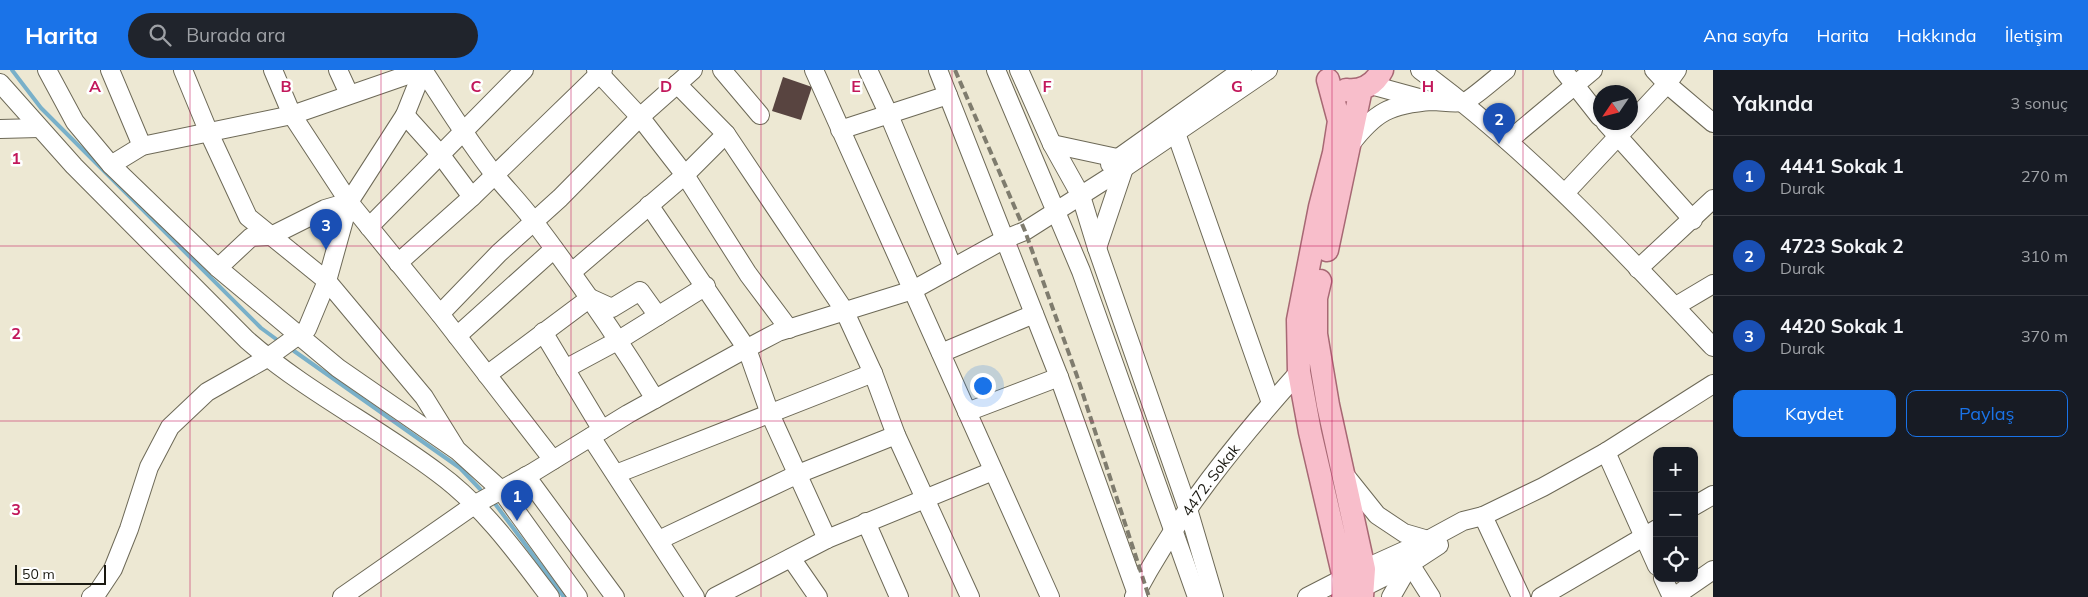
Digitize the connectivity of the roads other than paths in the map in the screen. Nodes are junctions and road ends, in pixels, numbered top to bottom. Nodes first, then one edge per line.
1 (47, 70) edge
2 (110, 70) edge
3 (183, 70) edge
4 (273, 70) edge
5 (338, 70) edge
6 (423, 70) edge
7 (524, 70) edge
8 (693, 70) edge
9 (722, 70) edge
10 (814, 70) edge
11 (868, 70) edge
12 (938, 70) edge
13 (996, 70) edge
14 (1020, 70) edge
15 (1242, 70) edge
16 (1268, 70) edge
17 (1420, 70) edge
18 (1506, 70) edge
19 (1563, 70) edge
20 (1593, 70) edge
21 (1654, 70) edge
22 (600, 71) edge
23 (1325, 75) edge
24 (1672, 77) edge
25 (1371, 81) edge
26 (0, 83) edge
27 (677, 84) junction
28 (1574, 84) junction
29 (349, 94) junction
30 (948, 95) junction
31 (1432, 101) junction
32 (1464, 102) junction
33 (1593, 109) edge
34 (889, 114) junction
35 (292, 115) junction
36 (405, 115) junction
37 (760, 115) dead end
38 (640, 117) junction
39 (1713, 123) edge
40 (39, 128) junction
41 (0, 129) edge
42 (840, 130) junction
43 (1610, 130) edge
44 (463, 132) junction
45 (209, 133) junction
46 (1176, 133) junction
47 (726, 134) junction
48 (1617, 138) junction
49 (1508, 140) junction
50 (1052, 144) junction
51 (142, 146) junction
52 (1350, 146) junction
53 (440, 154) junction
54 (1120, 163) junction
55 (111, 165) junction
56 (494, 174) junction
57 (685, 175) junction
58 (1079, 192) junction
59 (1565, 193) junction
60 (472, 197) junction
61 (1713, 200) edge
62 (348, 202) junction
63 (649, 205) junction
64 (1055, 207) junction
65 (1692, 220) junction
66 (534, 221) junction
67 (369, 227) junction
68 (271, 236) junction
69 (1005, 239) junction
70 (1096, 248) junction
71 (554, 249) junction
72 (398, 263) junction
73 (218, 268) junction
74 (953, 268) junction
75 (1638, 270) junction
76 (572, 272) junction
77 (327, 281) junction
78 (1713, 284) edge
79 (706, 286) junction
80 (913, 290) junction
81 (590, 298) junction
82 (1676, 306) junction
83 (844, 310) junction
84 (440, 314) junction
85 (1034, 314) junction
86 (658, 316) junction
87 (789, 329) junction
88 (543, 332) junction
89 (299, 335) junction
90 (458, 336) junction
91 (619, 340) junction
92 (1713, 347) edge
93 (747, 348) junction
94 (940, 353) junction
95 (266, 358) junction
96 (565, 369) junction
97 (1299, 372) junction
98 (873, 373) junction
99 (487, 375) junction
100 (1059, 377) junction
101 (1711, 390) edge
102 (655, 400) junction
103 (1271, 403) junction
104 (967, 412) junction
105 (770, 414) junction
106 (597, 434) junction
107 (896, 435) junction
108 (458, 452) junction
109 (1606, 452) junction
110 (553, 460) junction
111 (1341, 470) junction
112 (993, 471) junction
113 (616, 474) junction
114 (798, 474) junction
115 (526, 476) junction
116 (501, 490) junction
117 (1713, 495) edge
118 (925, 497) junction
119 (1698, 504) edge
120 (474, 505) junction
121 (1188, 509) junction
122 (1483, 516) junction
123 (866, 522) junction
124 (1174, 528) junction
125 (1650, 533) edge
126 (828, 539) junction
127 (659, 540) junction
128 (1428, 540) junction
129 (1653, 547) edge
130 (791, 558) junction
131 (1410, 564) junction
132 (1713, 570) edge
133 (1665, 582) edge
134 (1353, 588) edge
135 (1136, 596) edge
136 (90, 597) edge
137 (342, 597) edge
138 (550, 597) edge
139 (578, 597) edge
140 (615, 597) edge
141 (695, 597) edge
142 (715, 597) edge
143 (818, 597) edge
144 (899, 597) edge
145 (970, 597) edge
146 (1050, 597) edge
147 (1209, 597) edge
148 (1307, 597) edge
149 (1392, 597) edge
150 (1431, 597) edge
151 (1521, 597) edge
152 (1541, 597) edge
153 (1673, 597) edge

1 - 55 street
2 - 51 street
3 - 45 street
4 - 35 street
5 - 29 street
6 - 29 street
6 - 36 street
6 - 44 street
7 - 44 street
8 - 27 street
9 - 37 street
10 - 42 street
11 - 34 street
12 - 30 street
13 - 64 street
14 - 50 street
15 - 54 street
16 - 46 street
17 - 32 street
18 - 32 street
19 - 28 street
20 - 28 street
21 - 24 street
22 - 38 street
22 - 56 street
23 - 25 main road
23 - 97 main road
24 - 39 street
24 - 48 street
25 - 31 street
25 - 52 main road
26 - 40 street
27 - 38 street
27 - 47 street
28 - 33 street
28 - 49 street
29 - 35 street
30 - 34 street
30 - 69 street
31 - 32 street
31 - 52 street
32 - 49 street
34 - 42 street
34 - 74 street
35 - 45 street
35 - 62 street
36 - 53 street
36 - 62 street
38 - 57 street
38 - 66 street
40 - 41 street
40 - 95 street
42 - 80 street
43 - 48 street
44 - 53 street
44 - 56 street
45 - 51 street
45 - 68 street
46 - 54 street
46 - 103 street
47 - 57 street
47 - 83 street
48 - 59 street
48 - 65 street
49 - 59 street
50 - 54 street
50 - 58 street
51 - 55 street
52 - 111 main road
53 - 60 street
53 - 67 street
54 - 58 street
54 - 70 street
55 - 73 street
56 - 60 street
56 - 66 street
57 - 63 street
57 - 87 street
58 - 64 street
58 - 70 street
59 - 75 street
60 - 72 street
61 - 65 street
62 - 67 street
62 - 68 street
62 - 77 street
63 - 76 street
63 - 79 street
64 - 69 street
64 - 124 street
65 - 75 street
66 - 71 street
66 - 84 street
67 - 72 street
68 - 73 street
68 - 77 street
69 - 74 street
69 - 85 street
70 - 121 street
71 - 76 street
71 - 90 street
72 - 84 street
73 - 89 street
74 - 80 street
75 - 82 street
76 - 81 street
77 - 89 street
77 - 108 street
78 - 82 street
79 - 86 street
79 - 93 street
80 - 83 street
80 - 94 street
81 - 86 street
81 - 88 street
81 - 91 street
82 - 92 street
83 - 87 street
83 - 98 street
84 - 90 street
85 - 94 street
85 - 100 street
86 - 91 street
87 - 93 street
88 - 96 street
88 - 99 street
89 - 95 street
89 - 108 street
90 - 99 street
91 - 96 street
91 - 102 street
93 - 102 street
93 - 105 street
94 - 104 street
95 - 120 street
95 - 136 street
96 - 106 street
97 - 103 street, 4472. Sokak
97 - 134 main road
98 - 105 street
98 - 107 street
99 - 110 street
100 - 104 street
100 - 135 street
101 - 109 street
102 - 106 street
103 - 121 street, 4472. Sokak
104 - 112 street
105 - 113 street
105 - 114 street
106 - 110 street
106 - 113 street
107 - 114 street
107 - 118 street
108 - 116 street
109 - 122 street
109 - 125 street
110 - 115 street
111 - 128 street
111 - 134 main road
112 - 118 street
112 - 146 street
113 - 127 street
114 - 126 street
114 - 127 street
115 - 116 street
115 - 140 street
116 - 120 street
116 - 139 street
117 - 119 street
118 - 123 street
118 - 145 street
120 - 137 street
120 - 138 street
121 - 124 street, 4472. Sokak
121 - 147 street
122 - 128 street
122 - 131 street
122 - 151 street
123 - 126 street
123 - 144 street
124 - 135 street, 4472. Sokak
124 - 147 street
125 - 129 street
125 - 152 street
126 - 130 street
127 - 141 street
128 - 134 street
130 - 142 street
130 - 143 street
131 - 134 street
131 - 149 street
131 - 150 street
132 - 153 street
133 - 153 street
134 - 148 street

